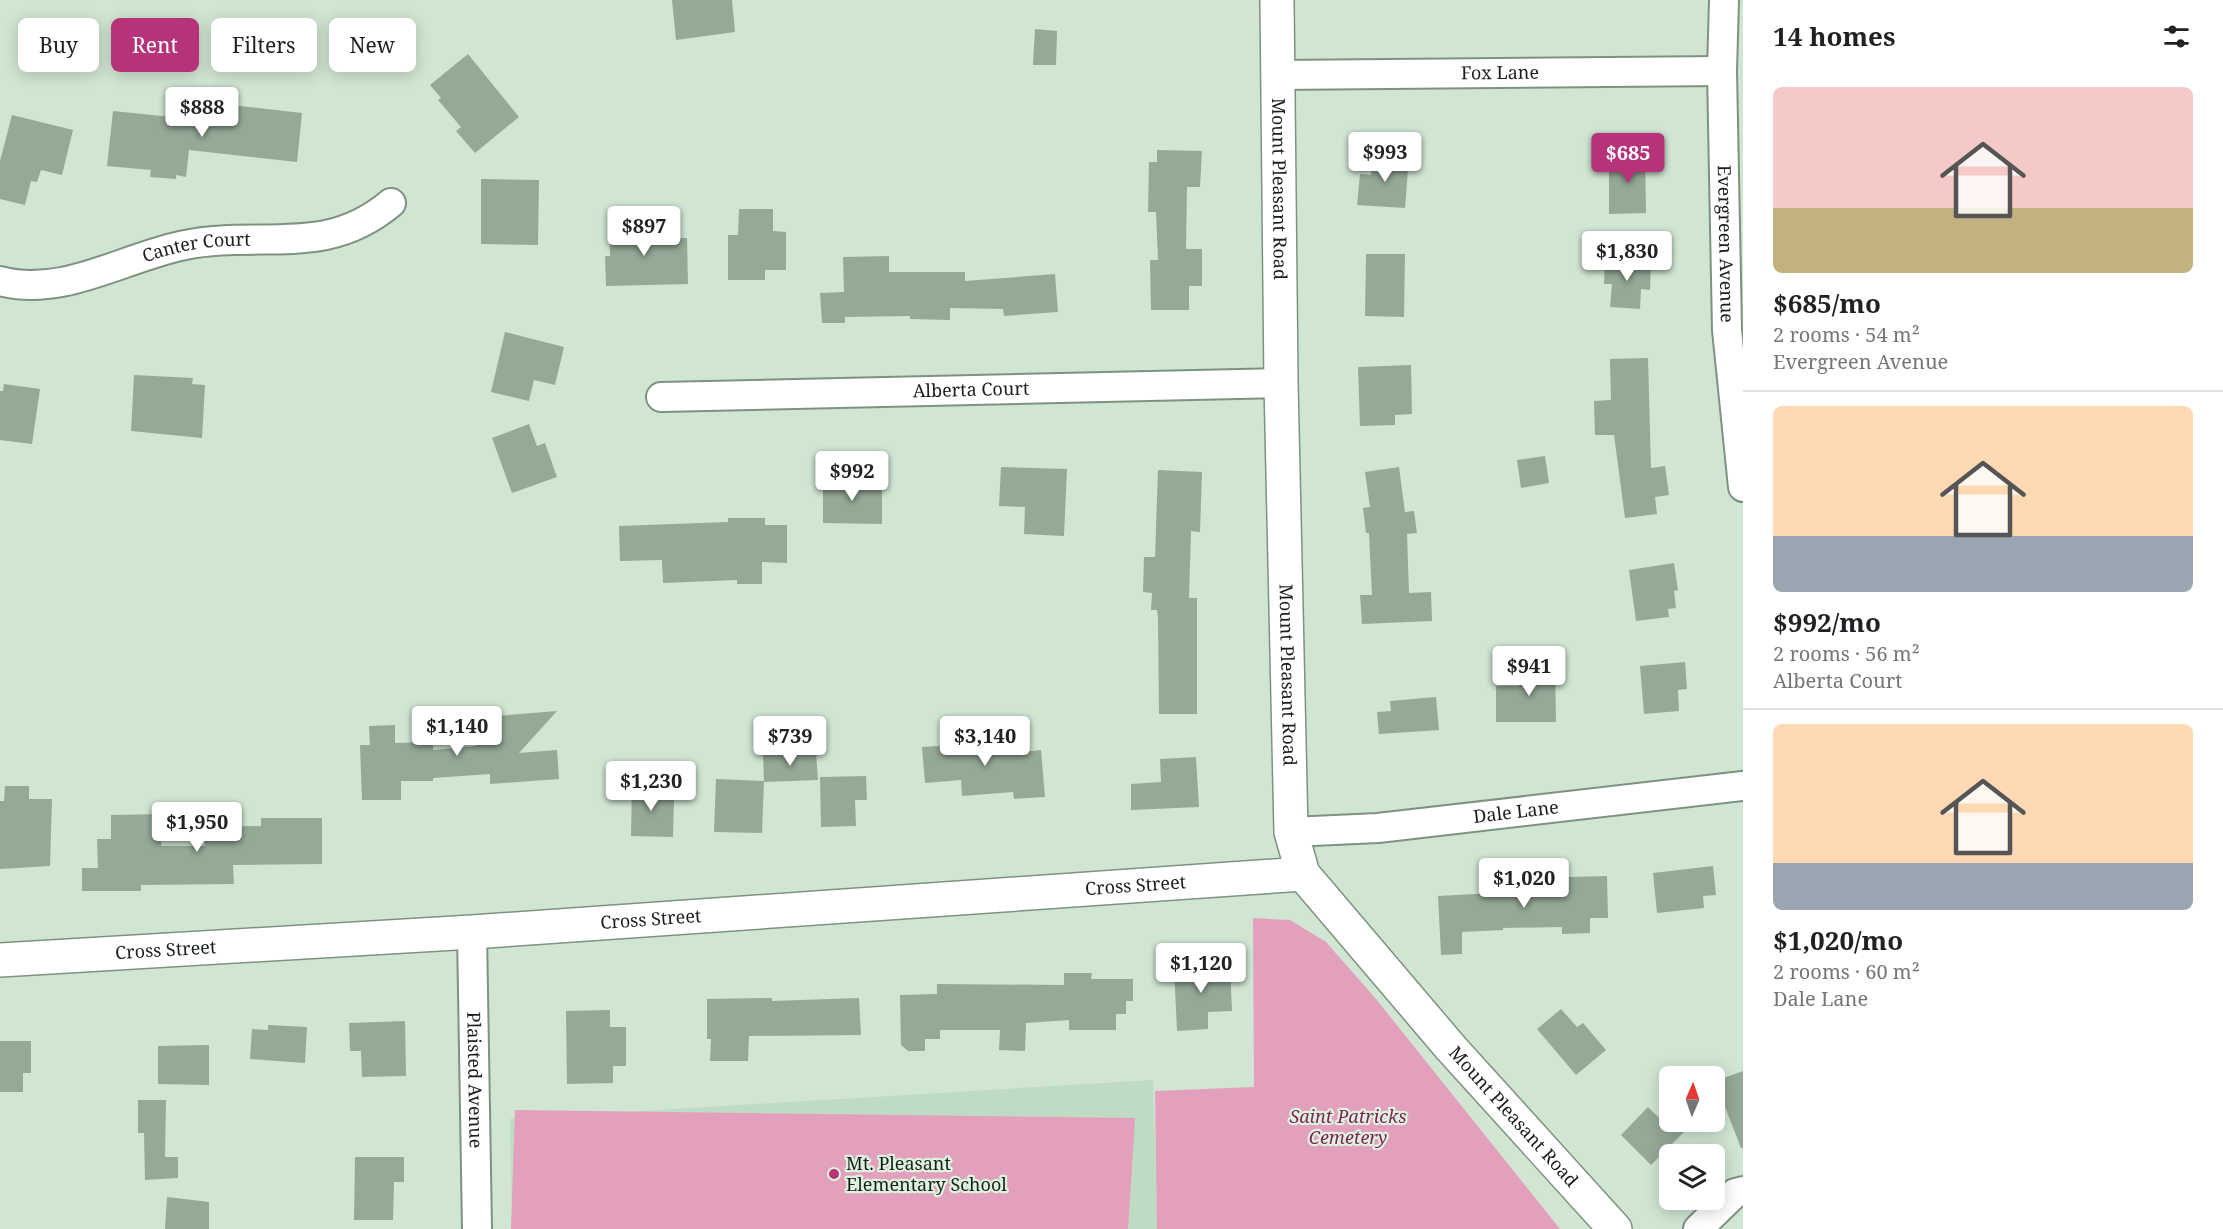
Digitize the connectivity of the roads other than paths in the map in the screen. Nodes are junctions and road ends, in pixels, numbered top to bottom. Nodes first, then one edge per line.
1 (1277, 0) edge
2 (1724, 0) edge
3 (1722, 72) junction
4 (1278, 75) junction
5 (391, 203) dead end
6 (1735, 238) edge
7 (0, 280) edge
8 (1281, 384) junction
9 (661, 397) dead end
10 (1743, 487) edge
11 (1743, 786) edge
12 (1291, 832) junction
13 (1303, 874) junction
14 (472, 932) junction
15 (0, 960) edge
16 (1743, 1191) edge
17 (477, 1229) edge
18 (1615, 1229) edge
19 (1698, 1229) edge

1 - 4 street, Mount Pleasant Road
2 - 3 street, Evergreen Avenue
3 - 4 street, Fox Lane
3 - 6 street, Evergreen Avenue
4 - 8 street, Mount Pleasant Road
5 - 7 street, Canter Court
6 - 10 street, Evergreen Avenue
8 - 9 street, Alberta Court
8 - 12 street, Mount Pleasant Road
11 - 12 street, Dale Lane
12 - 13 street, Mount Pleasant Road
13 - 14 street, Cross Street
13 - 18 street, Mount Pleasant Road
14 - 15 street, Cross Street
14 - 17 street, Plaisted Avenue
16 - 19 street

